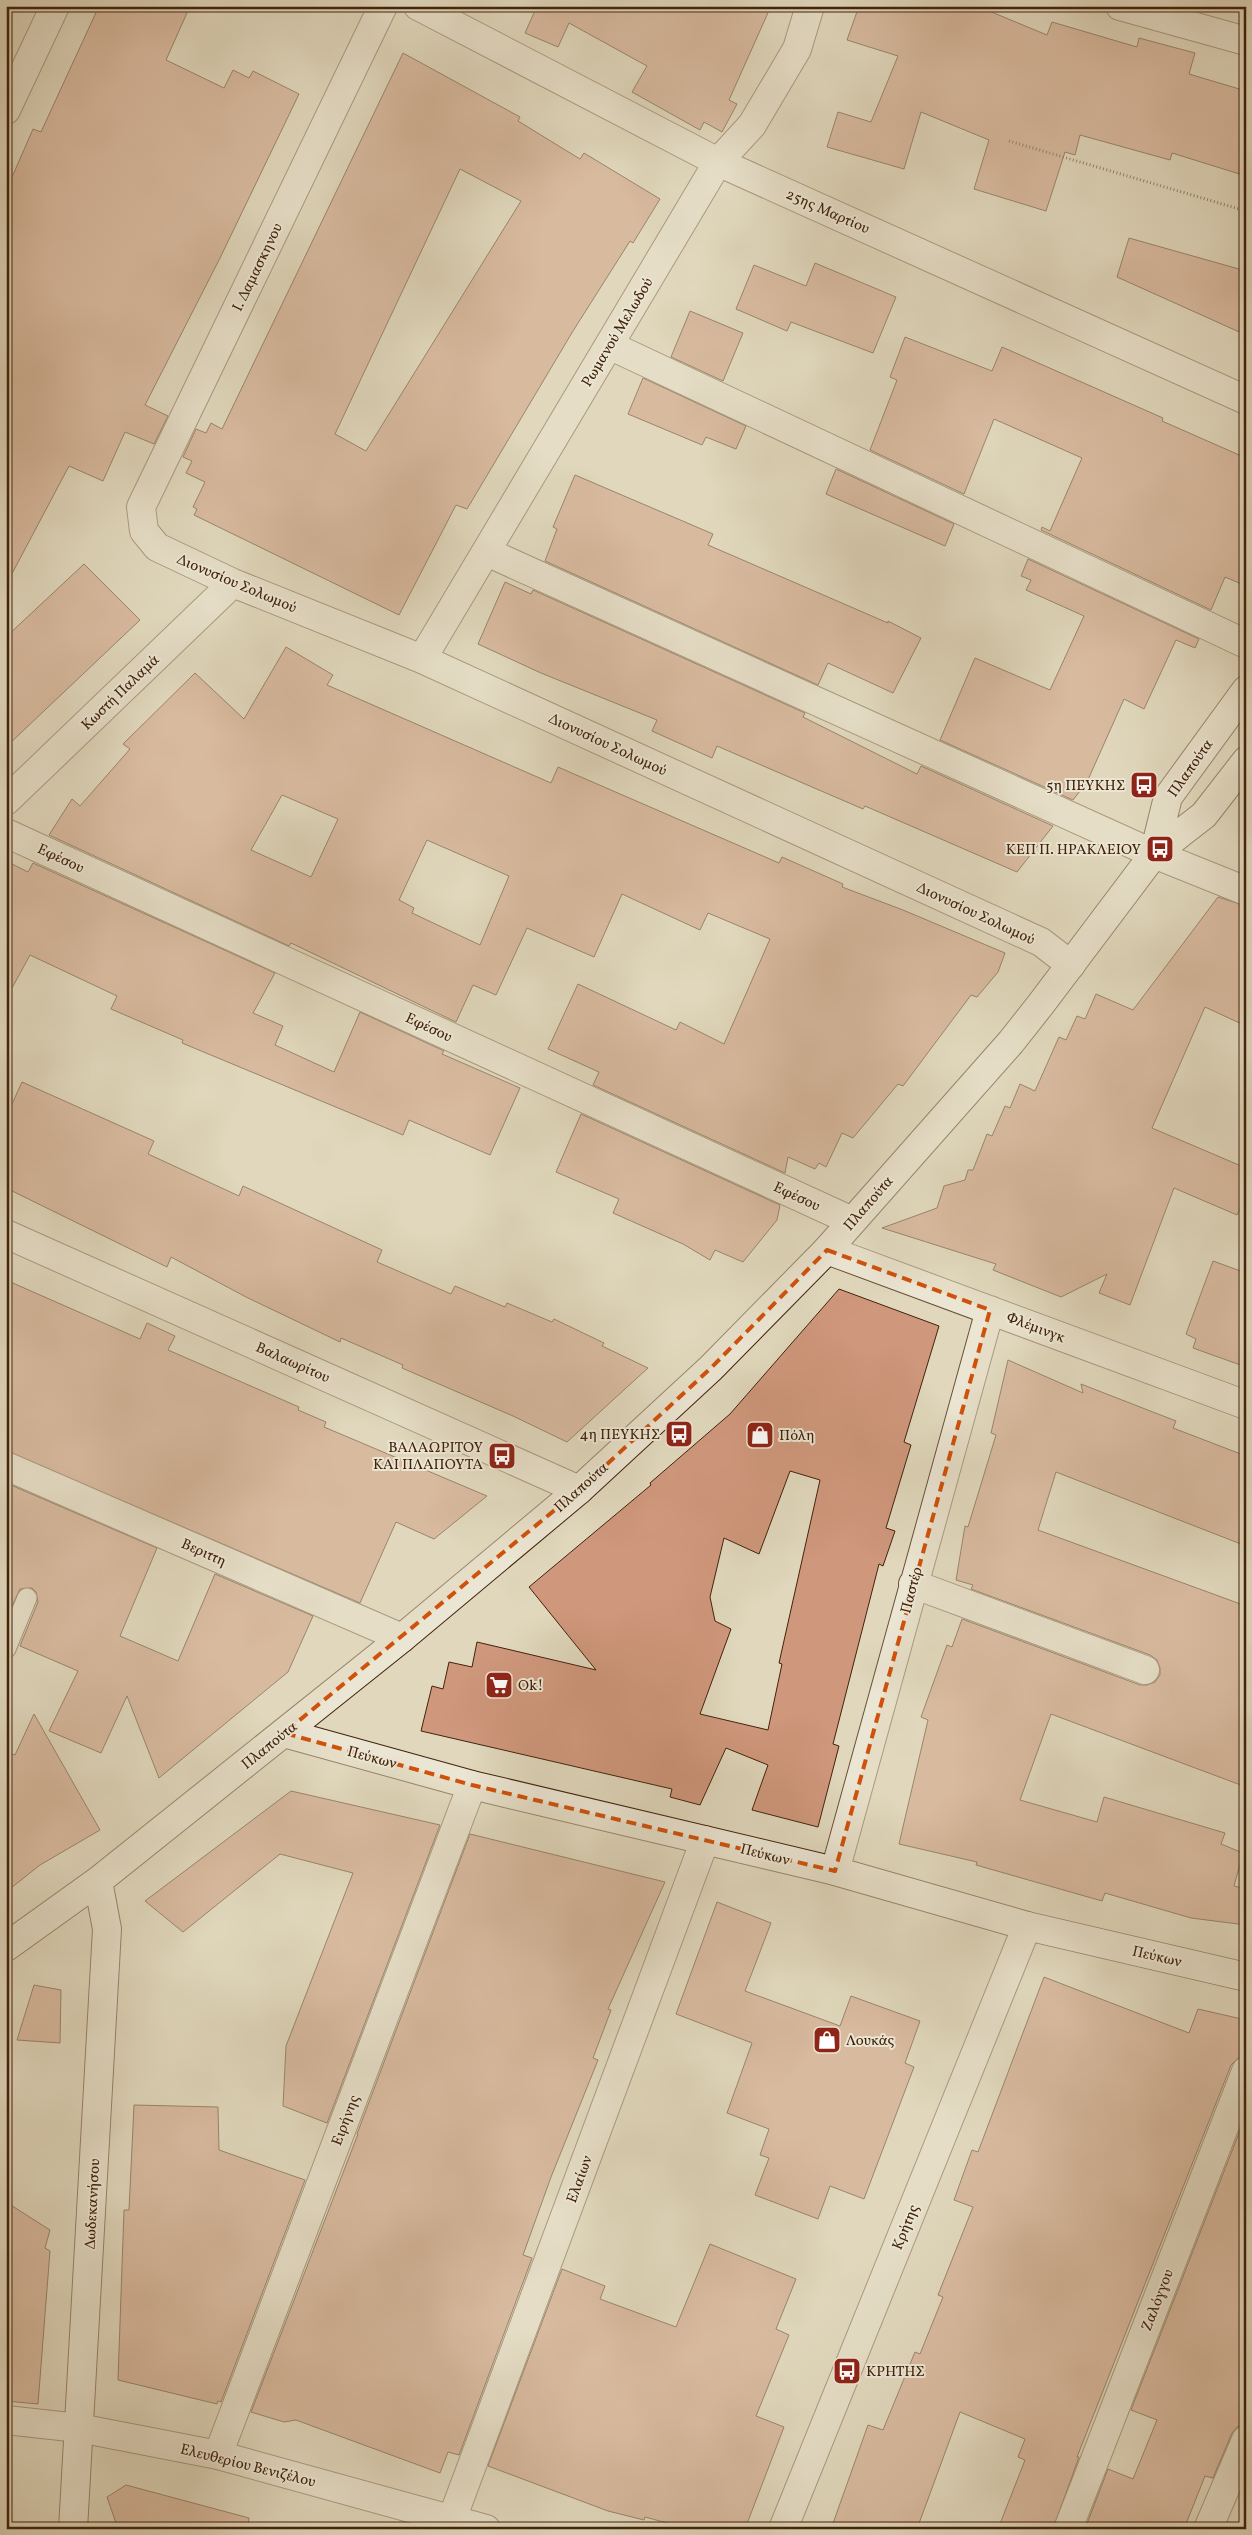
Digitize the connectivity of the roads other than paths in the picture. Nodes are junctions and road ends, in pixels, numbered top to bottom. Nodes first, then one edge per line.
1 (55, 6) edge
2 (383, 6) edge
3 (418, 6) edge
4 (810, 6) edge
5 (1120, 6) edge
6 (1246, 41) edge
7 (6, 110) edge
8 (718, 162) junction
9 (609, 345) junction
10 (1246, 400) edge
11 (144, 530) joint
12 (487, 552) junction
13 (233, 583) junction
14 (1246, 644) edge
15 (422, 659) junction
16 (1246, 690) edge
17 (1246, 761) edge
18 (6, 802) edge
19 (6, 833) edge
20 (1154, 854) junction
21 (1246, 892) edge
22 (1071, 965) junction
23 (852, 1221) junction
24 (6, 1234) edge
25 (827, 1250) junction
26 (990, 1310) junction
27 (1246, 1405) edge
28 (6, 1466) edge
29 (579, 1490) junction
30 (913, 1584) junction
31 (27, 1598) dead end
32 (402, 1638) junction
33 (6, 1649) edge
34 (1145, 1670) dead end
35 (284, 1733) junction
36 (472, 1785) junction
37 (705, 1840) junction
38 (835, 1872) junction
39 (98, 1881) junction
40 (1027, 1926) junction
41 (6, 1947) edge
42 (1246, 1977) edge
43 (1246, 2071) edge
44 (6, 2420) edge
45 (79, 2428) junction
46 (1246, 2440) edge
47 (218, 2455) junction
48 (452, 2519) junction
49 (73, 2529) edge
50 (486, 2529) edge
51 (783, 2529) edge
52 (1068, 2529) edge
53 (1208, 2529) edge

1 - 7 street
2 - 11 street, Ι. Δαμασκηνου
3 - 8 street, 25ης Μαρτίου
4 - 8 street, Ρωμανού Μελωδού
5 - 6 street
8 - 9 street, Ρωμανού Μελωδού
8 - 10 street, 25ης Μαρτίου
9 - 12 street, Ρωμανού Μελωδού
9 - 14 street
11 - 13 street, Διονυσίου Σολωμού
12 - 15 street, Ρωμανού Μελωδού
12 - 20 street
13 - 15 street, Διονυσίου Σολωμού
13 - 18 street, Κωστή Παλαμά
15 - 22 street, Διονυσίου Σολωμού
16 - 20 street, Πλαπούτα
17 - 20 street, Πλαπούτα
19 - 23 street, Εφέσου
20 - 21 street
20 - 22 street, Πλαπούτα
22 - 23 street, Πλαπούτα
23 - 25 street, Πλαπούτα
24 - 29 street, Βαλαωρίτου
25 - 26 street, Φλέμινγκ
25 - 29 street, Πλαπούτα
26 - 27 street, Φλέμινγκ
26 - 30 street, Παστέρ
28 - 32 street, Βεριττη
29 - 32 street, Πλαπούτα
30 - 34 street
30 - 38 street, Παστέρ
31 - 33 lane
32 - 35 street, Πλαπούτα
35 - 36 street, Πεύκων
35 - 39 street, Πλαπούτα
36 - 37 street, Πεύκων
36 - 47 street, Ειρήνης
37 - 38 street, Πεύκων
37 - 48 street, Ελαίων
38 - 40 street, Πεύκων
39 - 41 street, Πλαπούτα
39 - 45 street, Δωδεκανήσου
40 - 42 street, Πεύκων
40 - 51 street, Κρήτης
43 - 52 street, Ζαλόγγου
44 - 45 street, Ελευθερίου Βενιζέλου
45 - 47 street, Ελευθερίου Βενιζέλου
45 - 49 street, Δωδεκανήσου
46 - 53 street
47 - 48 street, Ελευθερίου Βενιζέλου
48 - 50 street, Ελευθερίου Βενιζέλου

